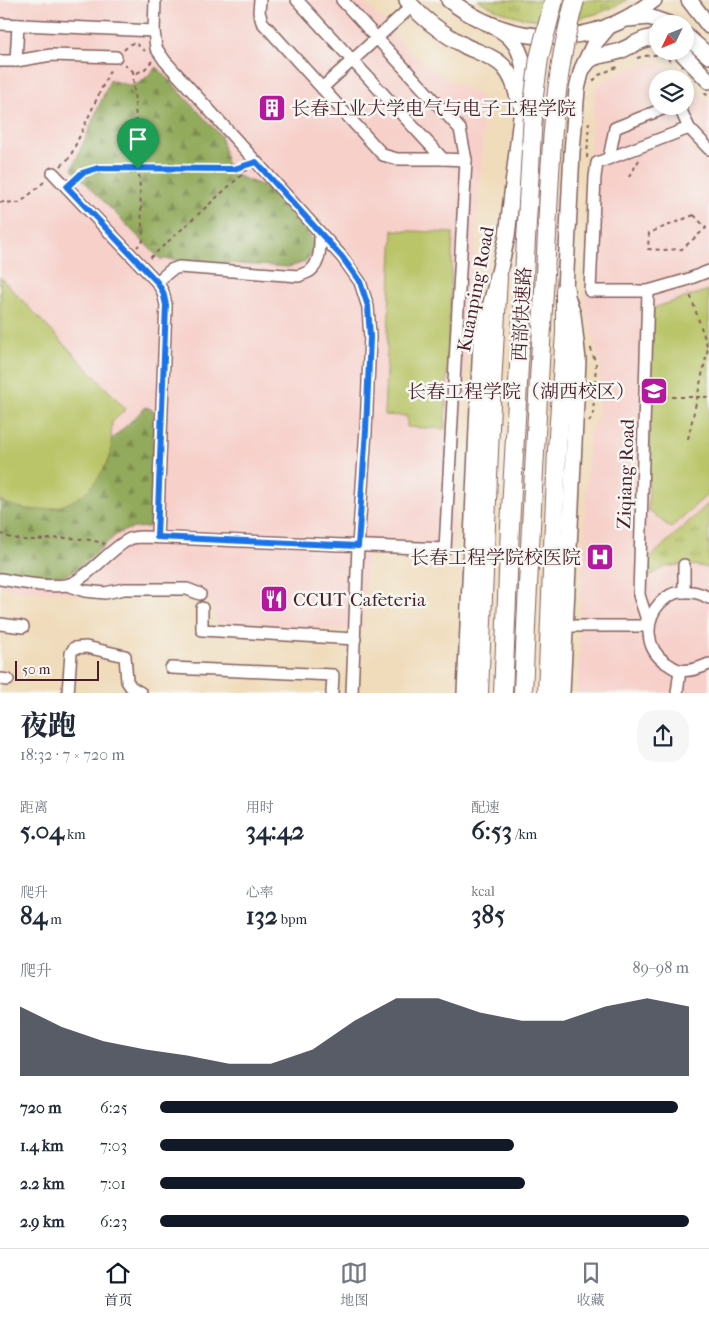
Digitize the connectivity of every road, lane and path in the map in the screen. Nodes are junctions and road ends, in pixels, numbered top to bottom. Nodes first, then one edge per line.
1 (155, 0) edge
2 (260, 0) edge
3 (297, 0) edge
4 (342, 0) edge
5 (449, 0) edge
6 (554, 0) edge
7 (575, 0) edge
8 (654, 0) edge
9 (689, 0) edge
10 (409, 3) edge
11 (649, 17) edge
12 (624, 19) junction
13 (0, 24) edge
14 (18, 25) junction
15 (493, 26) junction
16 (609, 26) junction
17 (709, 26) edge
18 (154, 31) junction
19 (377, 38) junction
20 (649, 38) edge
21 (694, 43) edge
22 (649, 56) edge
23 (709, 56) edge
24 (116, 57) junction
25 (157, 57) junction
26 (679, 60) edge
27 (0, 61) edge
28 (353, 61) junction
29 (631, 61) dead end
30 (16, 62) junction
31 (623, 64) dead end
32 (582, 69) junction
33 (133, 71) junction
34 (592, 82) dead end
35 (704, 85) edge
36 (322, 88) junction
37 (709, 96) edge
38 (522, 112) junction
39 (649, 114) edge
40 (682, 115) edge
41 (689, 128) junction
42 (709, 149) edge
43 (642, 155) dead end
44 (609, 158) junction
45 (443, 160) junction
46 (466, 160) junction
47 (256, 162) junction
48 (138, 169) junction
49 (53, 173) junction
50 (629, 177) dead end
51 (67, 187) junction
52 (0, 202) edge
53 (320, 233) junction
54 (648, 249) joint
55 (130, 254) junction
56 (142, 266) junction
57 (709, 271) edge
58 (498, 277) junction
59 (686, 280) junction
60 (157, 282) junction
61 (564, 290) junction
62 (648, 291) junction
63 (708, 347) edge
64 (709, 396) edge
65 (649, 397) dead end
66 (697, 397) junction
67 (688, 439) dead end
68 (0, 533) edge
69 (157, 537) junction
70 (358, 546) junction
71 (116, 548) junction
72 (684, 565) dead end
73 (0, 580) edge
74 (67, 585) junction
75 (684, 592) junction
76 (200, 594) dead end
77 (709, 598) edge
78 (202, 608) dead end
79 (0, 624) edge
80 (565, 626) junction
81 (649, 626) junction
82 (23, 627) dead end
83 (355, 639) junction
84 (709, 664) edge
85 (171, 668) dead end
86 (680, 670) junction
87 (141, 692) edge
88 (68, 693) edge
89 (332, 693) edge
90 (352, 693) edge
91 (465, 693) edge
92 (479, 693) edge
93 (503, 693) edge
94 (523, 693) edge
95 (547, 693) edge
96 (562, 693) edge
97 (677, 693) edge

1 - 18 street
2 - 36 street
3 - 28 street
4 - 19 street
5 - 15 main road
6 - 93 highway, 西部快速路, bridge
7 - 94 highway, 西部快速路, bridge
8 - 12 main road
9 - 17 main road
10 - 19 street
10 - 38 main road
11 - 12 main road
12 - 16 main road
13 - 14 street
14 - 18 street
14 - 30 street
15 - 16 main road
15 - 38 main road, Kuanping Road
16 - 32 main road
18 - 25 street
19 - 28 street
19 - 46 street
20 - 32 main road
21 - 23 main road
22 - 29 path
24 - 25 path
24 - 30 street
24 - 33 path
24 - 49 path
25 - 33 path
25 - 47 street
26 - 35 main road
27 - 30 street
28 - 36 street
28 - 45 street
31 - 34 path
32 - 61 main road
33 - 48 path
35 - 37 path
36 - 45 street
38 - 58 main road, Kuanping Road
39 - 44 street
40 - 41 street
41 - 42 street
41 - 44 street
43 - 50 path
44 - 62 street
45 - 46 street
46 - 70 street
47 - 48 path
47 - 53 street
47 - 56 path
48 - 51 path
48 - 55 path
49 - 51 street
49 - 52 path
51 - 55 street
53 - 60 street
53 - 70 street
54 - 54 path
55 - 56 street
56 - 60 street
57 - 59 street
58 - 91 main road, Kuanping Road
58 - 92 highway
59 - 62 street
59 - 63 path
60 - 69 street
61 - 80 main road
61 - 95 highway
62 - 81 street, Ziqiang Road
63 - 66 path
64 - 66 path
65 - 66 path
66 - 67 path
68 - 71 path
69 - 70 street
69 - 71 street
70 - 83 street
71 - 74 street
72 - 75 street
73 - 74 street
74 - 76 street
75 - 77 street
75 - 81 street
78 - 83 street
79 - 82 street
80 - 81 street
80 - 96 main road
81 - 86 street, Ziqiang Road
83 - 90 street
84 - 86 street
85 - 89 street
86 - 97 street
87 - 88 street

